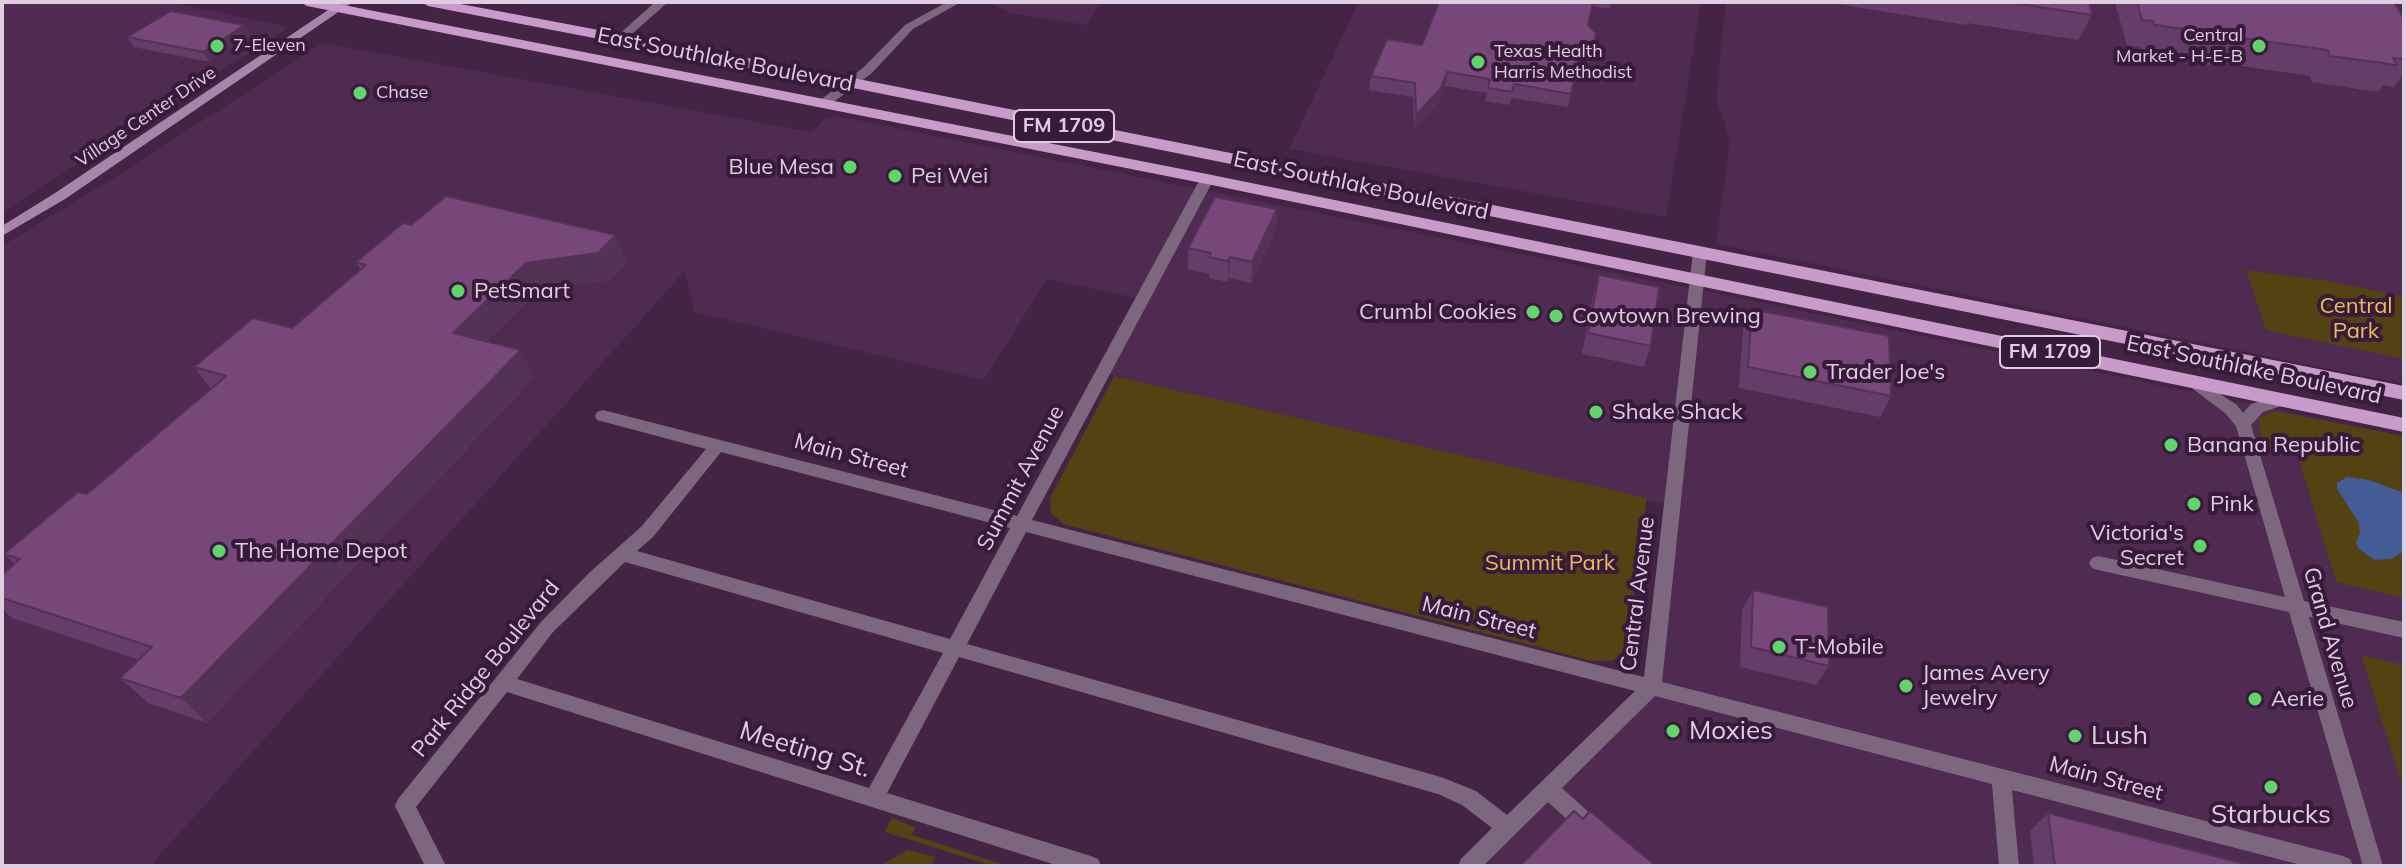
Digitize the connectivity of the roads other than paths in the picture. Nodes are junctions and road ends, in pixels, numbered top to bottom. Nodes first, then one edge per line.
1 (307, 2) edge
2 (428, 2) edge
3 (662, 2) edge
4 (955, 2) edge
5 (343, 5) edge
6 (620, 39) junction
7 (853, 83) junction
8 (823, 104) junction
9 (1207, 179) junction
10 (2, 232) edge
11 (1700, 252) junction
12 (1697, 280) junction
13 (2194, 382) junction
14 (2404, 393) edge
15 (2281, 400) junction
16 (603, 416) dead end
17 (2243, 424) junction
18 (2404, 425) edge
19 (717, 446) junction
20 (1022, 525) junction
21 (622, 554) junction
22 (2098, 563) dead end
23 (2295, 606) junction
24 (2404, 630) edge
25 (955, 647) junction
26 (504, 683) junction
27 (1652, 687) junction
28 (2001, 777) junction
29 (1548, 789) junction
30 (874, 798) junction
31 (1508, 828) junction
32 (1602, 837) edge
33 (436, 866) edge
34 (1091, 866) edge
35 (1468, 866) edge
36 (2009, 866) edge
37 (2343, 866) edge
38 (2373, 866) edge

1 - 5 main road, East Southlake Boulevard / FM 1709
2 - 6 main road, East Southlake Boulevard / FM 1709
3 - 6 street
4 - 7 street
5 - 8 main road, East Southlake Boulevard / FM 1709
5 - 10 street, Village Center Drive
6 - 7 main road, East Southlake Boulevard / FM 1709
7 - 8 street
7 - 11 main road, East Southlake Boulevard / FM 1709
8 - 9 main road, East Southlake Boulevard / FM 1709
9 - 12 main road, East Southlake Boulevard / FM 1709
9 - 20 street, Summit Avenue
11 - 12 street, Central Avenue
11 - 14 main road, East Southlake Boulevard / FM 1709
12 - 13 main road, East Southlake Boulevard / FM 1709
12 - 27 street, Central Avenue
13 - 15 main road, East Southlake Boulevard / FM 1709
13 - 17 street
15 - 17 street
15 - 18 main road, East Southlake Boulevard / FM 1709
16 - 19 street, Main Street
17 - 23 street, Grand Avenue
19 - 20 street, Main Street
19 - 21 street, Park Ridge Boulevard
20 - 25 street, Summit Avenue
20 - 27 street, Main Street
21 - 25 street
21 - 26 street, Park Ridge Boulevard
22 - 23 street
23 - 24 street
23 - 38 street, Grand Avenue
25 - 30 street, Summit Avenue
25 - 31 street
26 - 30 street, Meeting St.
26 - 33 street, Park Ridge Boulevard
27 - 28 street, Main Street
27 - 29 street, Central Avenue
28 - 36 street
28 - 37 street, Main Street
29 - 31 street, Central Avenue
29 - 32 street
30 - 34 street, Meeting St.
31 - 35 street, Central Avenue

